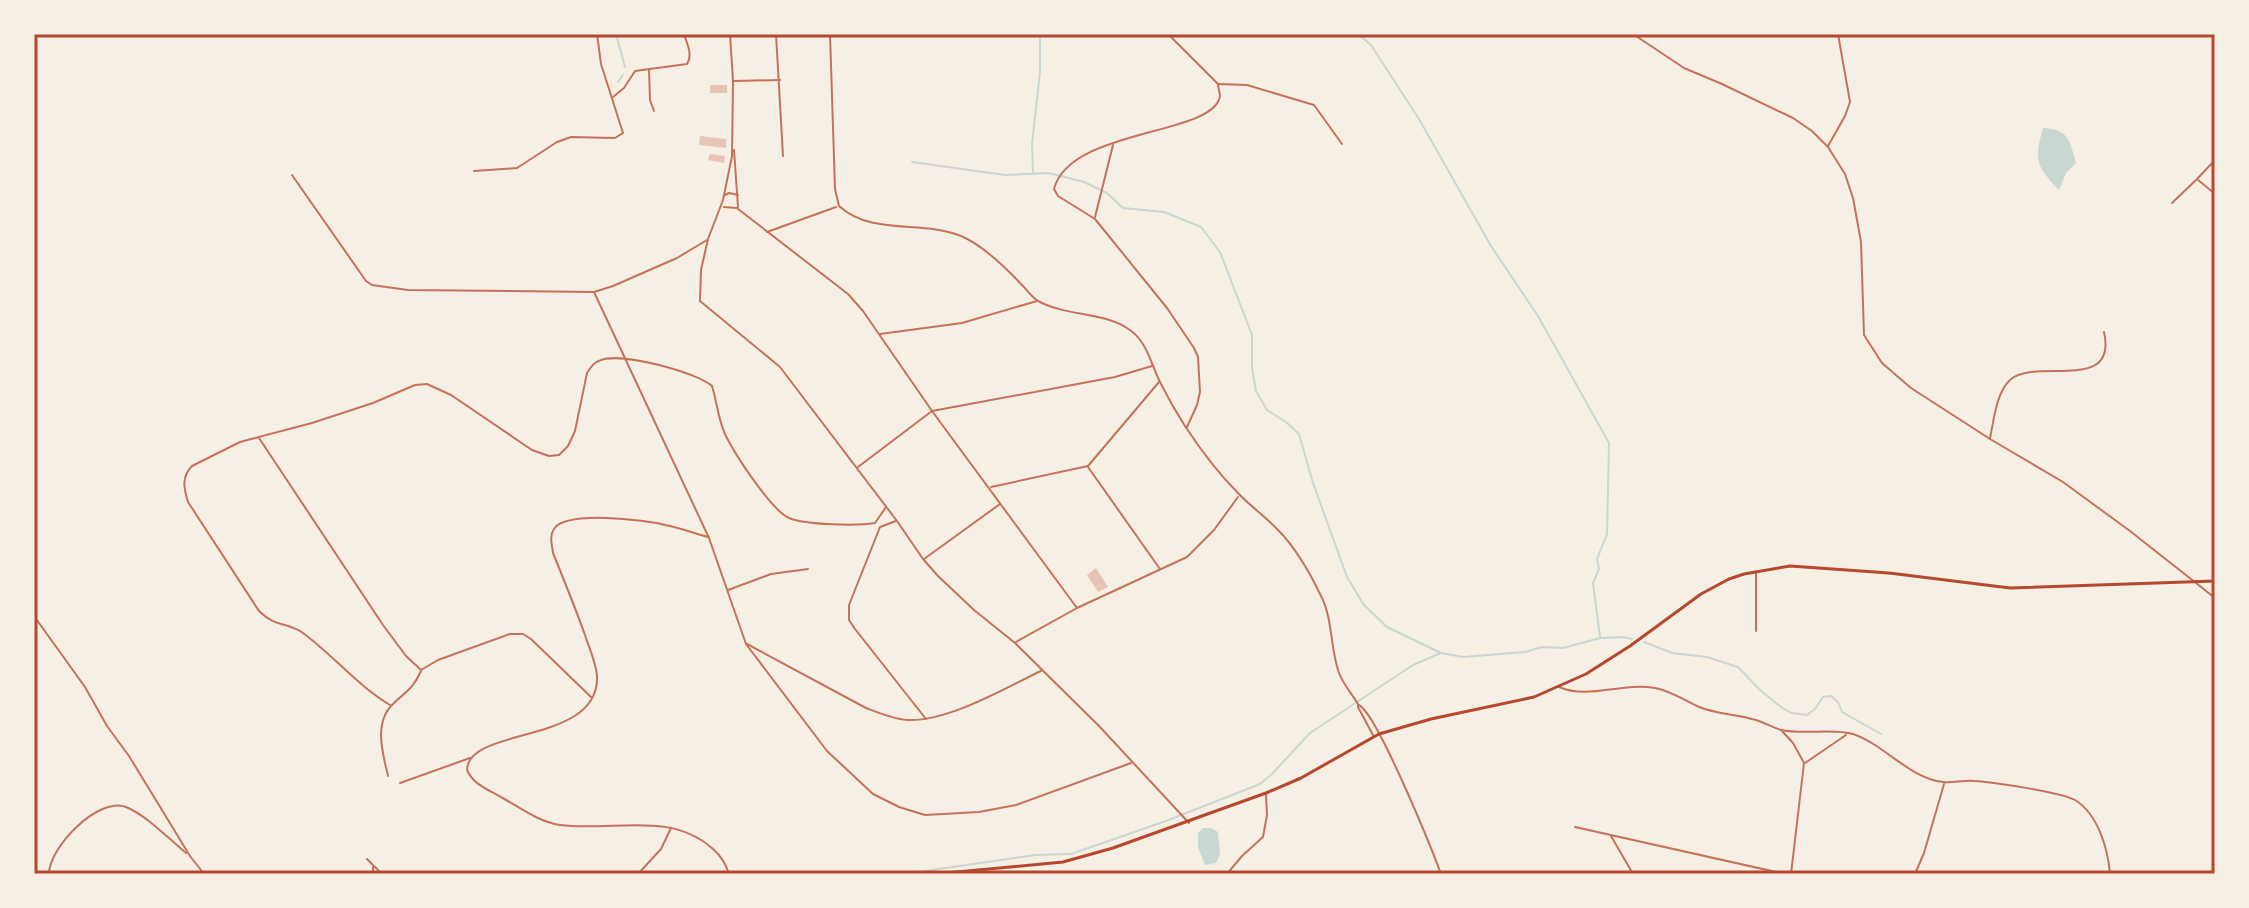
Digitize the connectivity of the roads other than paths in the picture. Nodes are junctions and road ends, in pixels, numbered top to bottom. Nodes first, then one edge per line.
1 (597, 34) edge
2 (661, 34) edge
3 (684, 34) edge
4 (730, 34) edge
5 (776, 34) edge
6 (830, 34) edge
7 (1168, 34) edge
8 (1633, 34) edge
9 (1838, 34) edge
10 (652, 35) edge
11 (649, 69) junction
12 (780, 80) junction
13 (733, 81) junction
14 (1218, 84) junction
15 (611, 98) junction
16 (654, 111) dead end
17 (1114, 144) junction
18 (1342, 144) dead end
19 (733, 145) junction
20 (1828, 147) junction
21 (783, 156) dead end
22 (2215, 160) edge
23 (474, 171) dead end
24 (292, 175) dead end
25 (2197, 179) junction
26 (2215, 194) edge
27 (724, 195) junction
28 (738, 195) junction
29 (2172, 203) dead end
30 (721, 206) junction
31 (839, 206) junction
32 (738, 209) junction
33 (1095, 219) junction
34 (766, 232) junction
35 (708, 239) junction
36 (594, 292) junction
37 (1037, 301) junction
38 (2104, 332) dead end
39 (878, 334) junction
40 (624, 358) junction
41 (1153, 365) junction
42 (1159, 382) junction
43 (932, 411) junction
44 (1186, 428) junction
45 (259, 438) junction
46 (1990, 439) junction
47 (1088, 466) junction
48 (857, 468) junction
49 (989, 487) junction
50 (1239, 495) junction
51 (1001, 503) junction
52 (886, 507) junction
53 (897, 521) junction
54 (875, 523) junction
55 (880, 527) junction
56 (709, 538) junction
57 (923, 559) junction
58 (808, 569) dead end
59 (1160, 569) junction
60 (1756, 572) junction
61 (2215, 581) edge
62 (2197, 582) junction
63 (727, 590) junction
64 (2215, 598) edge
65 (1077, 608) junction
66 (34, 616) edge
67 (1756, 631) dead end
68 (1015, 643) junction
69 (746, 644) junction
70 (421, 670) junction
71 (1042, 670) junction
72 (1558, 687) junction
73 (592, 697) junction
74 (1358, 704) junction
75 (390, 705) junction
76 (927, 719) junction
77 (1781, 730) junction
78 (1849, 733) junction
79 (1379, 734) junction
80 (1374, 738) junction
81 (470, 758) junction
82 (1132, 763) junction
83 (1804, 763) junction
84 (388, 776) dead end
85 (400, 783) dead end
86 (1944, 783) junction
87 (1266, 793) junction
88 (1189, 823) junction
89 (672, 827) junction
90 (1575, 827) dead end
91 (1610, 835) junction
92 (190, 856) junction
93 (367, 859) dead end
94 (373, 866) junction
95 (49, 874) edge
96 (204, 874) edge
97 (373, 874) edge
98 (382, 874) edge
99 (638, 874) edge
100 (729, 874) edge
101 (938, 874) edge
102 (1227, 874) edge
103 (1441, 874) edge
104 (1633, 874) edge
105 (1785, 874) edge
106 (1791, 874) edge
107 (1915, 874) edge
108 (2110, 874) edge

1 - 15 street
2 - 10 street
3 - 11 street
4 - 13 street
5 - 12 street
6 - 31 street
7 - 14 street
8 - 20 street
9 - 20 street
11 - 15 street
11 - 16 street
12 - 13 street
12 - 21 street
13 - 19 street
14 - 17 street
14 - 18 street
15 - 23 street
17 - 33 street
17 - 33 street
19 - 27 street
19 - 28 street
20 - 46 street
22 - 25 street
24 - 36 street
25 - 26 street
25 - 29 street
27 - 28 street
27 - 30 street
28 - 32 street
30 - 32 street
30 - 35 street
31 - 34 street
31 - 37 street
32 - 34 street
33 - 44 street
34 - 39 street
35 - 36 street
35 - 48 street
36 - 40 street
37 - 39 street
37 - 41 street
38 - 46 street
39 - 43 street
40 - 45 street
40 - 54 street
40 - 56 street
41 - 42 street
41 - 43 street
42 - 44 street
42 - 47 street
43 - 48 street
43 - 49 street
44 - 50 street
45 - 70 street
45 - 75 street
46 - 62 street
47 - 49 street
47 - 59 street
48 - 52 street
49 - 51 street
50 - 59 street
50 - 74 street
51 - 57 street
51 - 65 street
52 - 53 street
52 - 54 street
53 - 55 street
53 - 57 street
54 - 55 street
55 - 76 street
56 - 63 street
56 - 73 street
57 - 68 street
58 - 63 street
59 - 65 street
60 - 62 main road
60 - 67 street
60 - 72 main road
61 - 62 main road
62 - 64 street
63 - 69 street
65 - 68 street
66 - 92 street
68 - 71 street
69 - 76 street
69 - 82 street
70 - 73 street
70 - 75 street
71 - 76 street
71 - 82 street
72 - 77 street
72 - 79 main road
73 - 81 street
74 - 79 street
74 - 80 street
75 - 84 street
77 - 78 street
77 - 83 street
78 - 83 street
78 - 86 street
79 - 80 main road
79 - 103 street
80 - 87 main road
81 - 85 street
81 - 89 street
82 - 88 street
83 - 106 street
86 - 107 street
86 - 108 street
87 - 88 main road
87 - 102 street
88 - 101 main road
89 - 99 street
89 - 100 street
90 - 91 street
91 - 104 street
91 - 105 street
92 - 95 street
92 - 96 street
93 - 94 street
94 - 97 street
94 - 98 street

